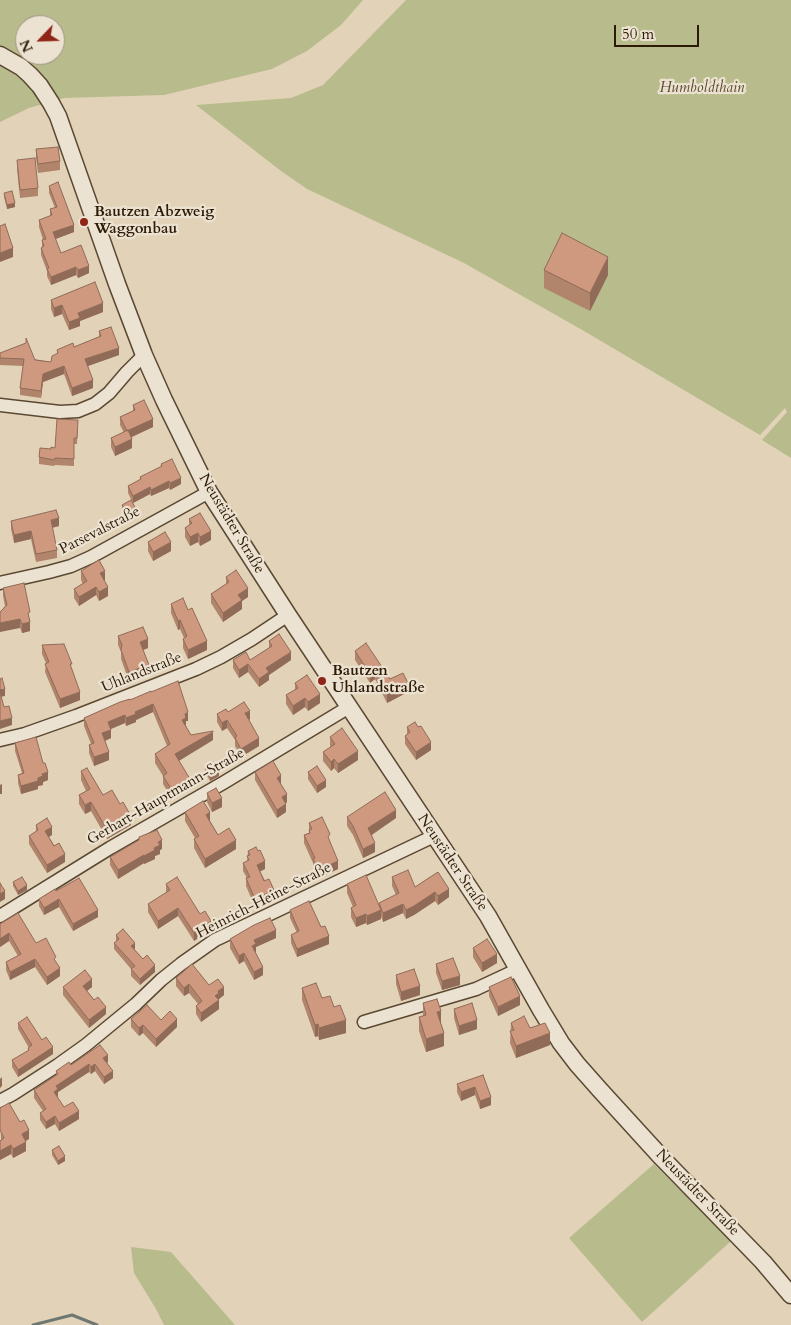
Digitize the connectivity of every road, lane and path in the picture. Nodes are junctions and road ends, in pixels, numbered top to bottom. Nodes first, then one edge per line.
1 (0, 55) edge
2 (144, 355) junction
3 (0, 405) edge
4 (209, 492) junction
5 (0, 583) edge
6 (288, 615) junction
7 (349, 707) junction
8 (0, 740) edge
9 (434, 836) junction
10 (0, 916) edge
11 (519, 969) junction
12 (364, 1022) dead end
13 (0, 1101) edge
14 (791, 1295) edge

1 - 2 street, Neustädter Straße
2 - 3 street
2 - 4 street, Neustädter Straße
4 - 5 street, Parsevalstraße
4 - 6 street, Neustädter Straße
6 - 7 street, Neustädter Straße
6 - 8 street, Uhlandstraße
7 - 9 street, Neustädter Straße
7 - 10 street, Gerhart-Hauptmann-Straße
9 - 11 street, Neustädter Straße
9 - 13 street, Heinrich-Heine-Straße
11 - 12 street
11 - 14 street, Neustädter Straße

